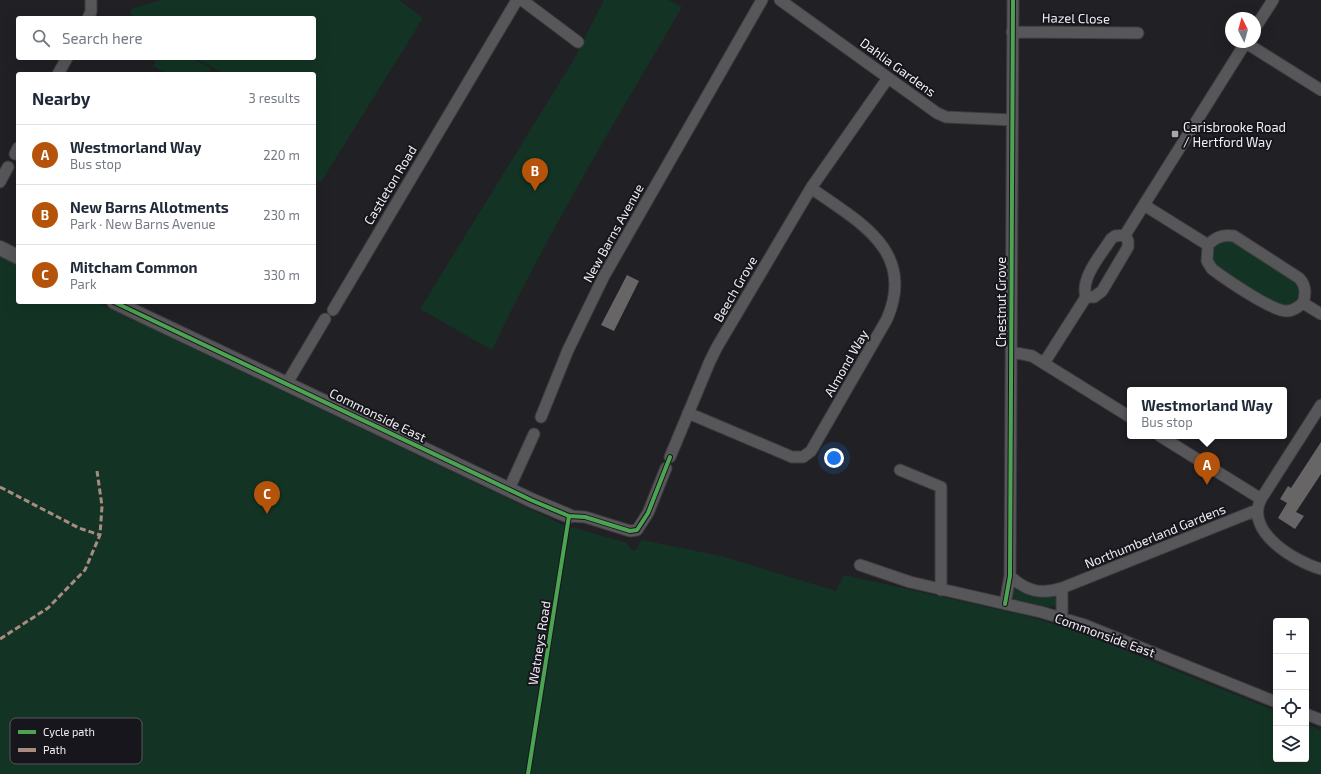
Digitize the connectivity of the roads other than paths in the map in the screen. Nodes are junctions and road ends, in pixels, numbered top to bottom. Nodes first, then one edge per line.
1 (91, 0) edge
2 (517, 0) edge
3 (522, 0) edge
4 (762, 0) edge
5 (780, 0) edge
6 (1013, 0) edge
7 (1273, 0) edge
8 (89, 16) edge
9 (1261, 19) edge
10 (1012, 32) junction
11 (1138, 33) dead end
12 (578, 42) dead end
13 (1242, 48) edge
14 (1255, 48) edge
15 (66, 60) edge
16 (59, 72) edge
17 (888, 78) junction
18 (1321, 90) edge
19 (1012, 120) junction
20 (8, 167) dead end
21 (0, 182) edge
22 (811, 188) junction
23 (1144, 205) junction
24 (1125, 235) junction
25 (1208, 245) junction
26 (0, 248) edge
27 (16, 256) edge
28 (1086, 298) junction
29 (1303, 303) junction
30 (118, 304) edge
31 (333, 310) dead end
32 (1321, 314) edge
33 (325, 319) dead end
34 (1011, 352) junction
35 (1044, 363) junction
36 (287, 383) junction
37 (1321, 404) edge
38 (688, 414) junction
39 (1127, 415) edge
40 (541, 417) dead end
41 (534, 434) dead end
42 (1165, 439) edge
43 (670, 457) dead end
44 (666, 468) dead end
45 (900, 470) dead end
46 (509, 489) junction
47 (1261, 499) junction
48 (1257, 510) junction
49 (569, 516) joint
50 (860, 565) dead end
51 (1321, 569) edge
52 (1010, 576) junction
53 (1062, 588) junction
54 (941, 590) junction
55 (1004, 604) junction
56 (1062, 618) junction
57 (1273, 701) edge
58 (1309, 715) edge
59 (1321, 720) edge

1 - 8 street
2 - 31 street, Castleton Road
3 - 12 street
4 - 40 street, New Barns Avenue
5 - 17 street, Dahlia Gardens
6 - 10 street, Chestnut Grove
7 - 9 street
10 - 11 street, Hazel Close
10 - 19 street, Chestnut Grove
13 - 23 street
14 - 18 street
15 - 16 street
17 - 19 street, Dahlia Gardens
17 - 22 street, Beech Grove
19 - 34 street, Chestnut Grove
20 - 21 street
22 - 38 street, Beech Grove
22 - 38 street, Almond Way
23 - 24 street
23 - 25 street
24 - 28 street
24 - 28 street
25 - 29 street
25 - 29 street
26 - 27 street
28 - 35 street
29 - 32 street
30 - 36 street, Commonside East
33 - 36 street
34 - 35 street
34 - 52 street, Chestnut Grove
35 - 39 street
36 - 46 street, Commonside East
37 - 47 street
38 - 43 street, Beech Grove
41 - 46 street
42 - 47 street
44 - 49 street, Commonside East
45 - 54 street
46 - 49 street, Commonside East
47 - 48 street
48 - 51 street
48 - 53 street, Northumberland Gardens
50 - 54 street, Commonside East
52 - 53 street, Northumberland Gardens
52 - 55 street, Chestnut Grove
53 - 56 street
54 - 55 street, Commonside East
55 - 56 street, Commonside East
56 - 57 street, Commonside East
58 - 59 street

